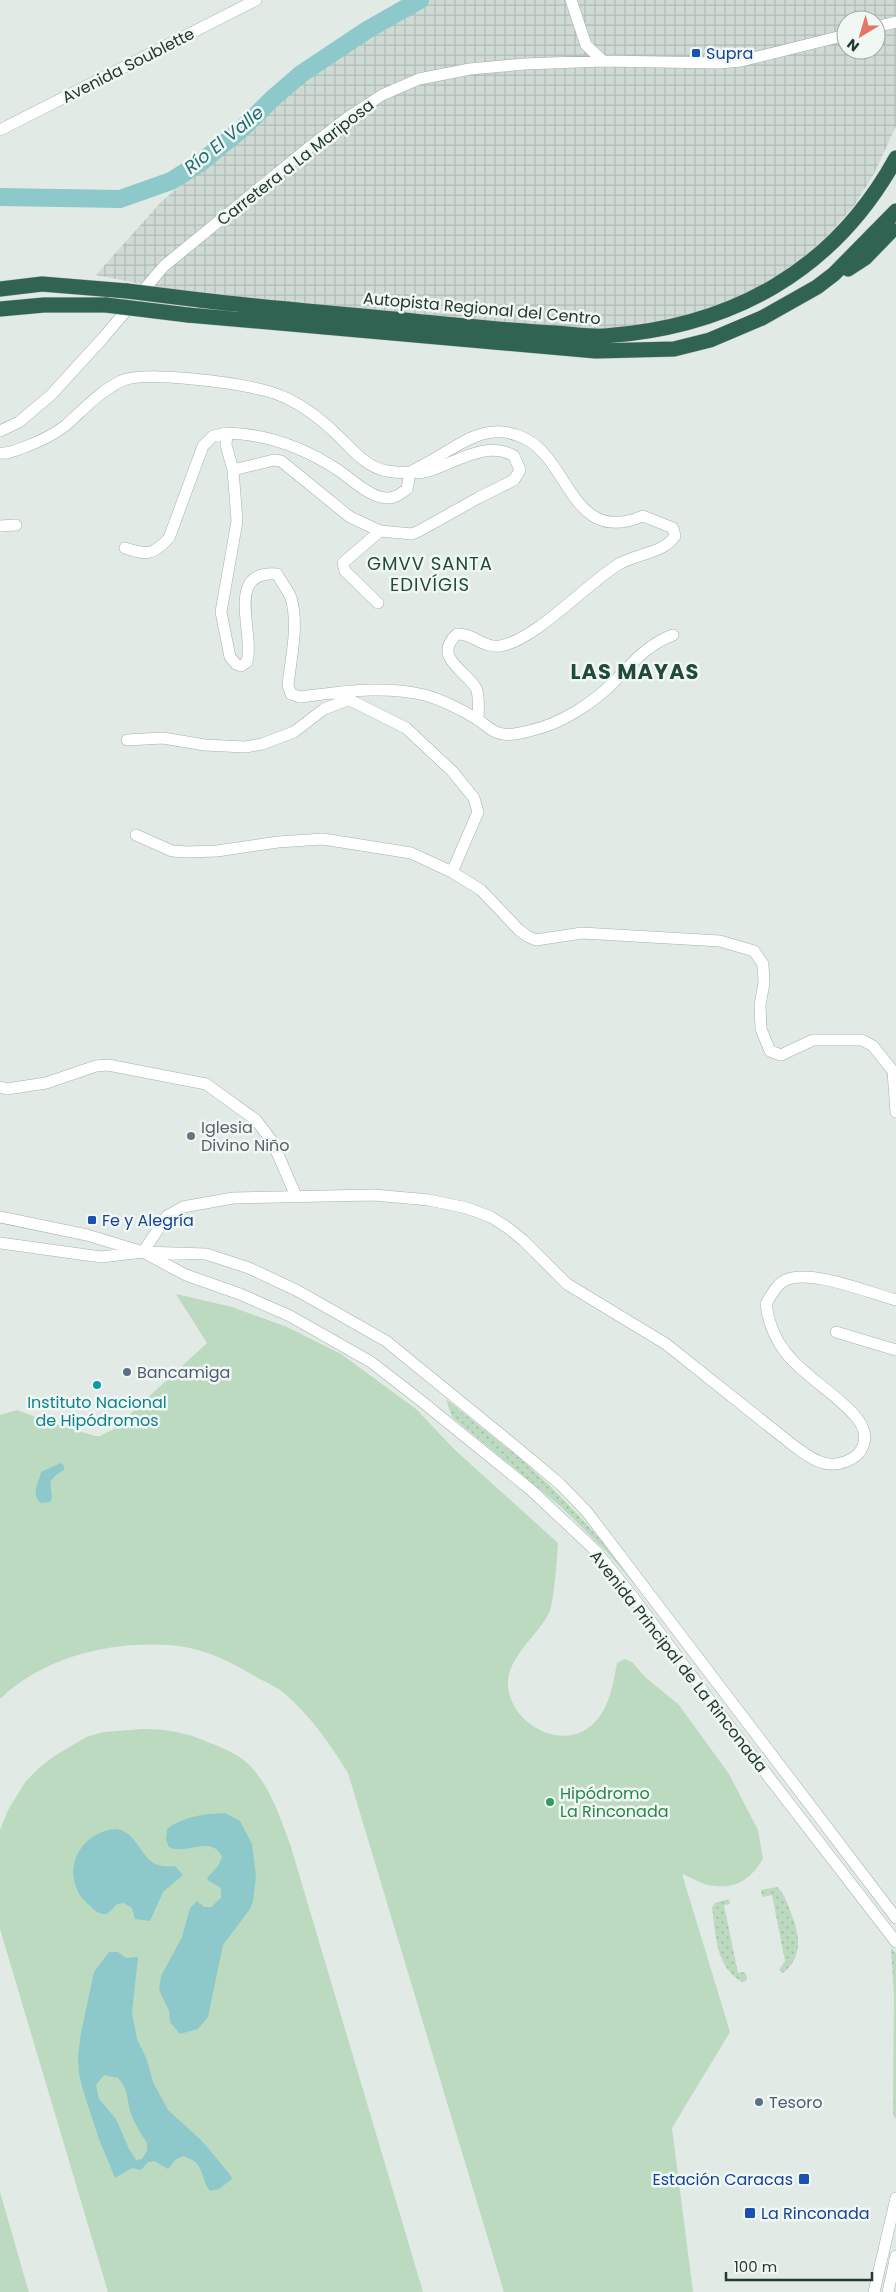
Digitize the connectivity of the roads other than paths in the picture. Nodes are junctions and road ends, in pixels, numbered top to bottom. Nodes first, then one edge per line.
1 (256, 0) edge
2 (571, 0) edge
3 (836, 38) edge
4 (603, 61) junction
5 (0, 130) edge
6 (896, 158) edge
7 (896, 211) edge
8 (890, 224) edge
9 (0, 289) edge
10 (0, 309) edge
11 (0, 431) edge
12 (227, 433) junction
13 (0, 453) edge
14 (233, 470) junction
15 (410, 472) junction
16 (16, 525) dead end
17 (0, 526) edge
18 (380, 532) junction
19 (124, 548) dead end
20 (378, 603) dead end
21 (673, 636) dead end
22 (336, 693) junction
23 (350, 699) junction
24 (478, 720) junction
25 (127, 740) dead end
26 (136, 835) dead end
27 (452, 872) junction
28 (0, 1087) edge
29 (896, 1112) edge
30 (296, 1196) junction
31 (0, 1217) edge
32 (0, 1243) edge
33 (143, 1252) junction
34 (896, 1300) edge
35 (836, 1332) dead end
36 (896, 1350) edge
37 (896, 1918) edge
38 (896, 1942) edge
39 (896, 2198) edge
40 (896, 2256) edge
41 (874, 2292) edge
42 (888, 2292) edge

1 - 5 street, Avenida Soublette
2 - 4 street
3 - 4 street, Carretera a La Mariposa
4 - 11 street, Carretera a La Mariposa
6 - 9 highway, Autopista Regional del Centro, bridge
7 - 8 highway
8 - 10 highway, Autopista Regional del Centro, bridge
12 - 14 street
12 - 15 street
12 - 19 street
13 - 15 street
14 - 18 street
14 - 22 street
15 - 18 street
15 - 24 street
16 - 17 street
18 - 20 street
21 - 24 street
22 - 23 street
22 - 24 street
23 - 25 street
23 - 27 street
26 - 27 street
27 - 29 street
28 - 30 street
30 - 33 street
30 - 34 street
31 - 33 street, Avenida Principal de La Rinconada
32 - 33 street, Avenida Principal de La Rinconada
33 - 37 street, Avenida Principal de La Rinconada
33 - 38 street, Avenida Principal de La Rinconada
35 - 36 street
39 - 41 street
40 - 42 street

